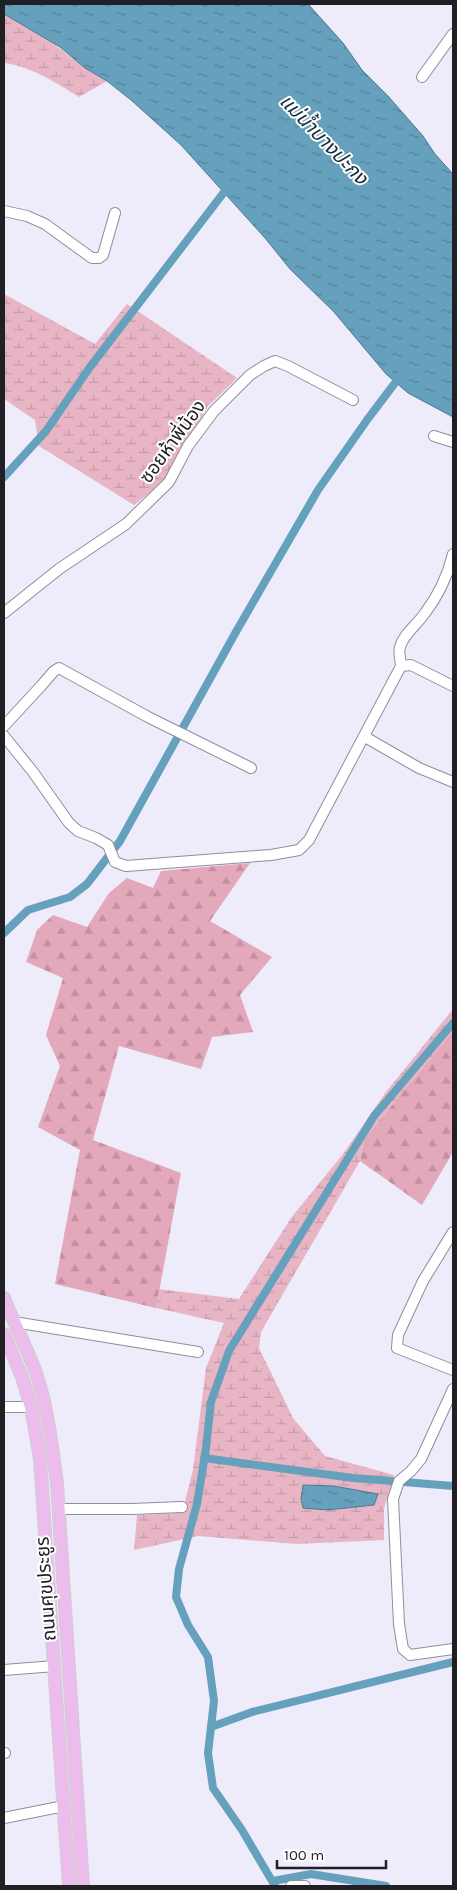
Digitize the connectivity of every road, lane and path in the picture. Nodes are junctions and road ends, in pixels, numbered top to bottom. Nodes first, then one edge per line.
1 (453, 34) edge
2 (422, 77) dead end
3 (4, 212) edge
4 (115, 213) dead end
5 (353, 400) dead end
6 (434, 436) dead end
7 (453, 442) edge
8 (453, 554) edge
9 (4, 613) edge
10 (401, 666) junction
11 (453, 686) edge
12 (4, 726) edge
13 (4, 736) edge
14 (365, 737) junction
15 (251, 768) dead end
16 (453, 782) edge
17 (453, 1232) edge
18 (4, 1298) edge
19 (14, 1322) junction
20 (4, 1334) edge
21 (198, 1352) dead end
22 (453, 1370) edge
23 (453, 1389) edge
24 (4, 1407) edge
25 (31, 1407) junction
26 (182, 1506) dead end
27 (58, 1509) junction
28 (453, 1649) edge
29 (55, 1666) junction
30 (6, 1668) edge
31 (73, 1728) junction
32 (59, 1730) junction
33 (64, 1806) junction
34 (4, 1818) edge
35 (69, 1886) edge
36 (83, 1886) edge
37 (291, 1886) edge
38 (305, 1886) edge

1 - 2 street
3 - 4 street
5 - 9 street, ซอยห้าพี่น้อง
6 - 7 street
8 - 10 street
10 - 11 street
10 - 14 street
12 - 15 street
13 - 14 street
14 - 16 street
17 - 22 street
18 - 19 main road, ถนนศุขประยูร
19 - 21 street
19 - 27 main road, ถนนศุขประยูร
20 - 25 main road, ถนนศุขประยูร
23 - 28 street
24 - 25 street
25 - 29 main road, ถนนศุขประยูร
26 - 27 street
27 - 31 main road, ถนนศุขประยูร
29 - 30 street
29 - 32 main road, ถนนศุขประยูร
31 - 32 main road
31 - 36 main road, ถนนศุขประยูร
32 - 33 main road, ถนนศุขประยูร
33 - 34 street
33 - 35 main road, ถนนศุขประยูร
37 - 38 street

